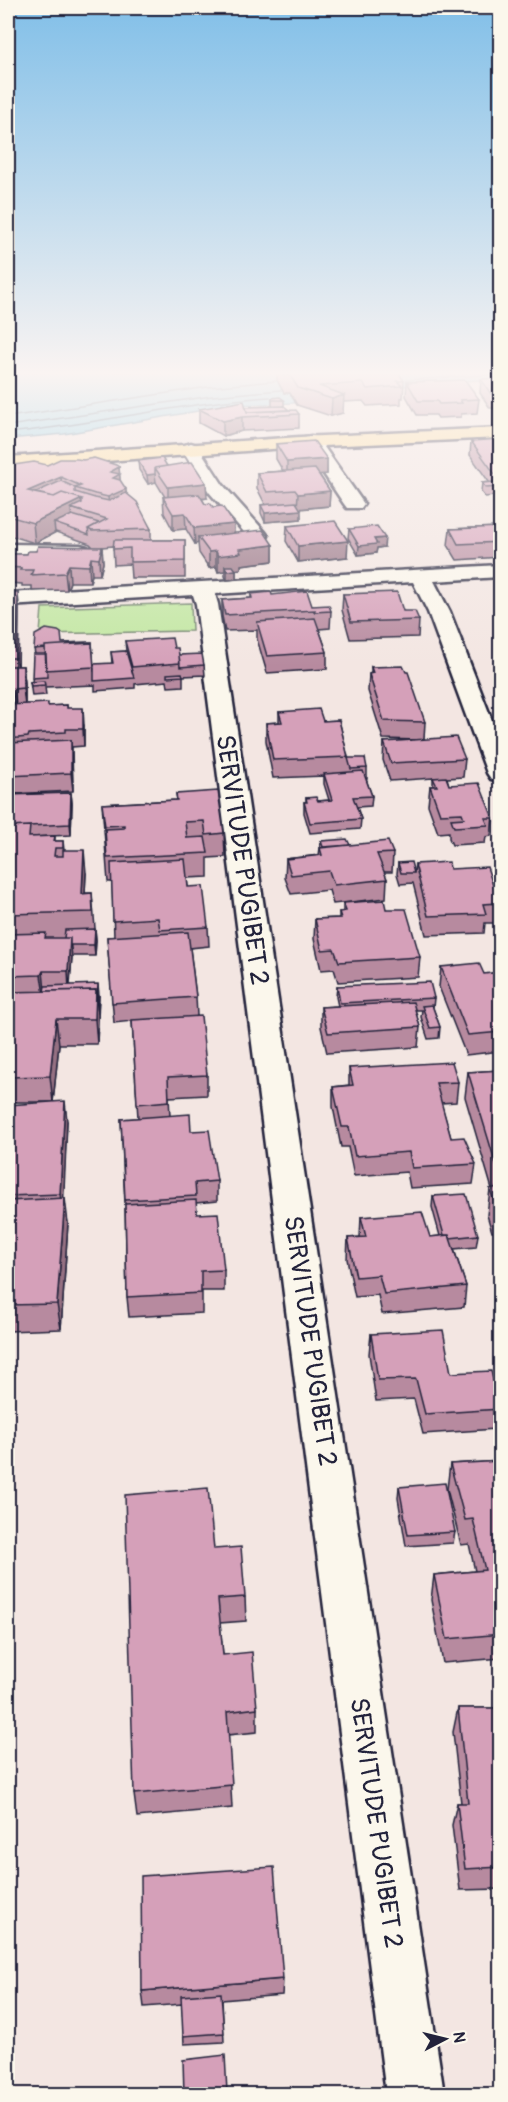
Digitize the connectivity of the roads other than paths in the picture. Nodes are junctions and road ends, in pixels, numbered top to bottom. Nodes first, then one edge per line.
1 (205, 470) edge
2 (331, 470) edge
3 (354, 504) dead end
4 (258, 536) edge
5 (8, 550) edge
6 (80, 551) edge
7 (501, 571) edge
8 (420, 576) junction
9 (202, 589) junction
10 (8, 598) edge
11 (501, 773) edge
12 (415, 2094) edge

1 - 4 street
2 - 3 street
5 - 6 street
7 - 8 street
8 - 9 street
8 - 11 street
9 - 10 street
9 - 12 street, SERVITUDE PUGIBET 2

